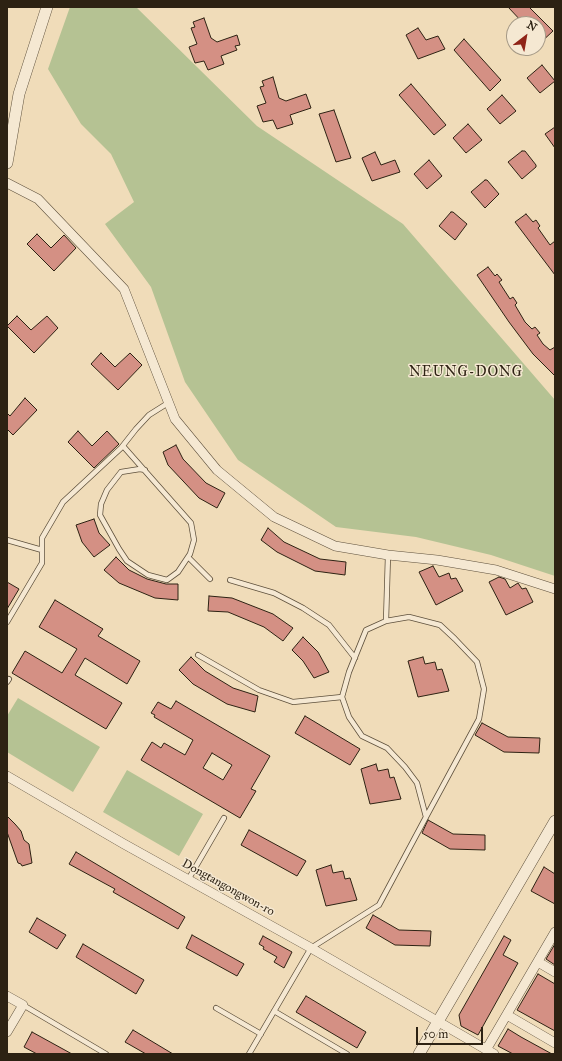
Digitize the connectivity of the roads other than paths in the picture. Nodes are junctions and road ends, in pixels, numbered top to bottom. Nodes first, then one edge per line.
1 (47, 7) edge
2 (7, 163) edge
3 (7, 183) edge
4 (168, 403) junction
5 (123, 446) junction
6 (145, 470) junction
7 (7, 540) edge
8 (42, 550) junction
9 (388, 555) junction
10 (188, 558) junction
11 (210, 579) dead end
12 (230, 580) dead end
13 (555, 589) edge
14 (386, 621) junction
15 (7, 622) edge
16 (198, 655) dead end
17 (355, 658) junction
18 (342, 697) junction
19 (7, 776) edge
20 (426, 817) junction
21 (224, 818) dead end
22 (555, 821) edge
23 (188, 880) junction
24 (555, 932) edge
25 (311, 948) junction
26 (538, 962) junction
27 (555, 972) edge
28 (7, 996) edge
29 (23, 1005) junction
30 (216, 1008) dead end
31 (274, 1011) junction
32 (507, 1015) junction
33 (437, 1022) junction
34 (7, 1032) edge
35 (261, 1034) junction
36 (555, 1043) edge
37 (490, 1052) edge
38 (106, 1054) edge
39 (248, 1054) edge
40 (347, 1054) edge
41 (419, 1054) edge

1 - 2 street
3 - 4 street
4 - 5 lane
4 - 9 street
5 - 6 lane
5 - 8 lane
6 - 10 lane
6 - 10 lane
7 - 8 lane
8 - 15 lane
9 - 13 street
9 - 14 lane
10 - 11 lane
12 - 17 lane
14 - 17 lane
14 - 20 lane
16 - 18 lane
17 - 18 lane
18 - 20 lane
19 - 23 street, Dongtangongwon-ro
20 - 25 lane
21 - 23 lane
22 - 33 street
23 - 25 street, Dongtangongwon-ro
24 - 26 street
25 - 31 lane
25 - 33 street, Dongtangongwon-ro
26 - 27 street
26 - 32 street
28 - 29 street
29 - 34 street
29 - 38 lane
30 - 35 lane
31 - 35 lane
31 - 40 lane
32 - 36 street
32 - 37 street
33 - 37 street, Dongtangongwon-ro
33 - 41 street
35 - 39 lane

